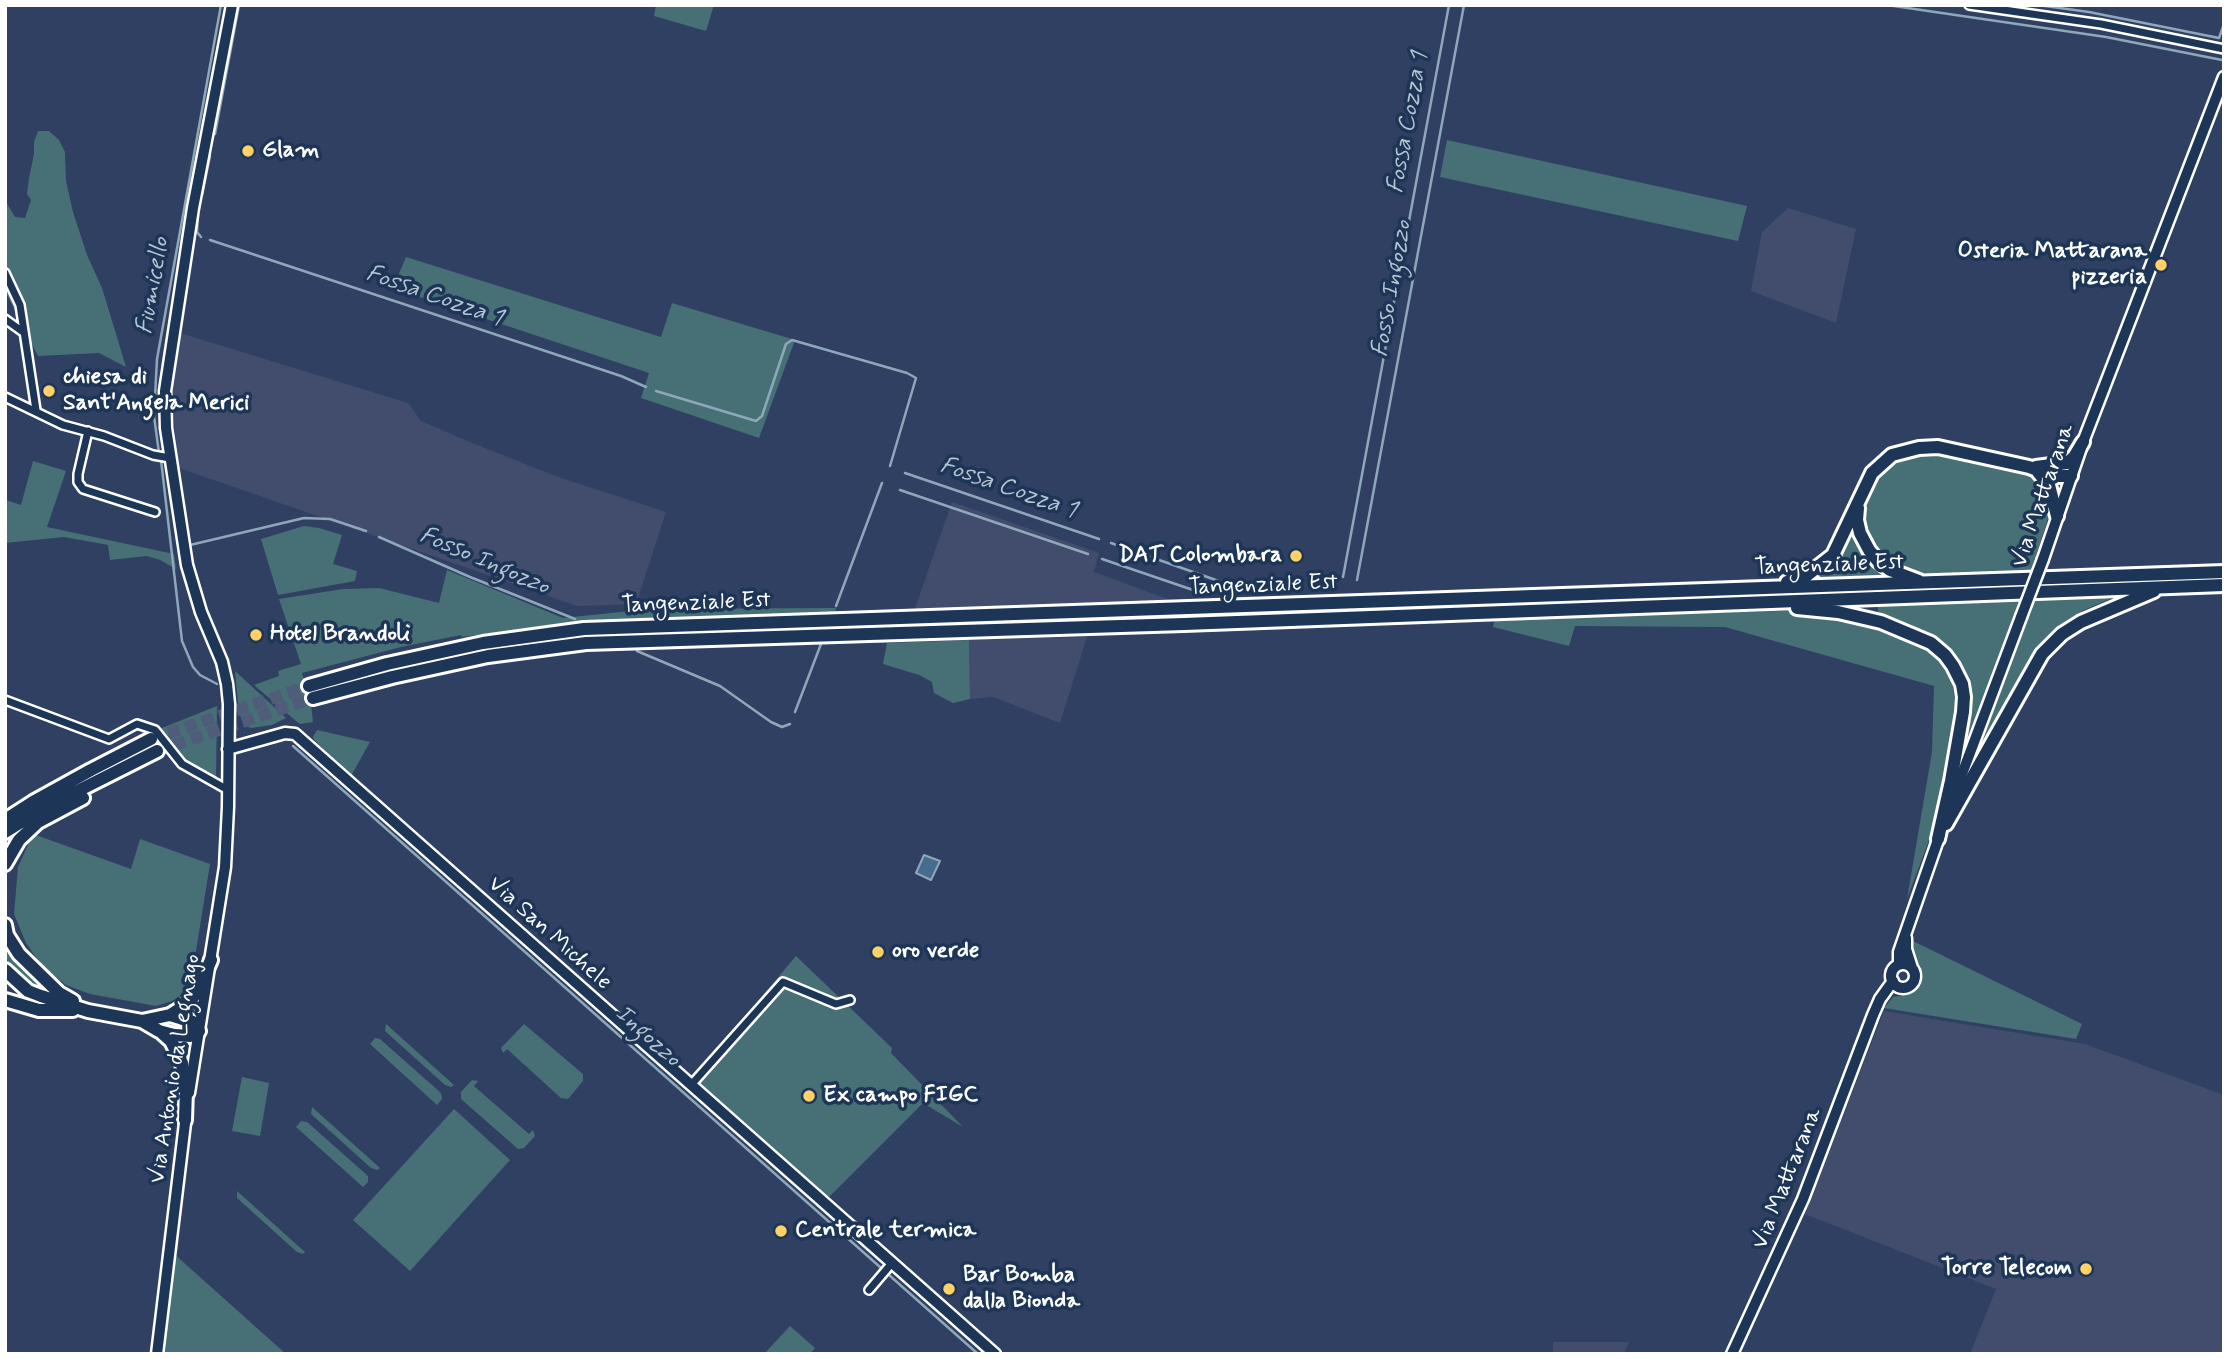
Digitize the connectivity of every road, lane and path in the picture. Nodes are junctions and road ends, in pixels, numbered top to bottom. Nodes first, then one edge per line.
1 (232, 5) edge
2 (1969, 5) edge
3 (2224, 49) edge
4 (2224, 77) edge
5 (5, 273) edge
6 (5, 319) edge
7 (24, 332) junction
8 (5, 397) edge
9 (36, 410) junction
10 (88, 431) junction
11 (2083, 442) junction
12 (168, 458) junction
13 (2057, 466) junction
14 (2029, 467) junction
15 (2071, 476) junction
16 (1859, 501) junction
17 (155, 512) dead end
18 (2057, 516) junction
19 (2224, 572) edge
20 (1926, 583) junction
21 (2224, 585) edge
22 (2162, 588) junction
23 (1720, 590) junction
24 (1748, 603) junction
25 (5, 700) edge
26 (228, 749) junction
27 (131, 764) junction
28 (228, 790) junction
29 (5, 820) edge
30 (5, 832) edge
31 (1937, 839) junction
32 (5, 864) edge
33 (5, 925) edge
34 (1906, 930) junction
35 (211, 960) junction
36 (1899, 965) junction
37 (1912, 968) junction
38 (5, 970) edge
39 (1893, 981) junction
40 (1906, 987) junction
41 (5, 1000) edge
42 (850, 1000) dead end
43 (88, 1010) junction
44 (1873, 1015) junction
45 (170, 1016) junction
46 (142, 1021) junction
47 (159, 1031) junction
48 (199, 1031) junction
49 (691, 1085) junction
50 (186, 1120) junction
51 (891, 1265) junction
52 (869, 1290) dead end
53 (157, 1354) edge
54 (995, 1354) edge
55 (1732, 1354) edge

1 - 12 street, Via Antonio da Legnago
2 - 3 street
4 - 11 street, Via Mattarana
5 - 7 street
6 - 7 street
7 - 9 street
8 - 9 street
9 - 10 street
10 - 12 street
10 - 17 street
11 - 13 highway
11 - 15 street, Via Mattarana
12 - 26 street, Via Antonio da Legnago
13 - 14 highway
13 - 15 highway
14 - 15 highway
14 - 16 highway
14 - 18 highway
15 - 18 street, Via Mattarana
16 - 20 highway
16 - 23 highway
18 - 31 street, Via Mattarana, bridge
19 - 20 highway, Tangenziale Est
20 - 23 highway, Tangenziale Est
21 - 22 highway, Tangenziale Est
22 - 24 highway, Tangenziale Est
22 - 31 highway
23 - 24 highway, Tangenziale Est
24 - 31 highway
25 - 28 street
26 - 28 street, Via Antonio da Legnago
26 - 49 street, Via San Michele
27 - 29 highway
27 - 30 highway
27 - 32 highway
28 - 35 street, Via Antonio da Legnago
31 - 34 street, Via Mattarana
33 - 43 highway
34 - 36 street, Via Mattarana
34 - 37 street, Via Mattarana
35 - 45 highway
35 - 48 street, Via Antonio da Legnago
36 - 37 street
36 - 39 street
37 - 40 street
38 - 43 highway
39 - 40 street
39 - 44 street, Via Mattarana
40 - 44 street, Via Mattarana
41 - 43 highway
42 - 49 street
43 - 46 highway
44 - 55 street, Via Mattarana
45 - 46 highway
45 - 48 highway
46 - 47 highway
47 - 48 highway
47 - 50 highway
48 - 50 street, Via Antonio da Legnago
49 - 51 street, Via San Michele
50 - 53 street, Via Antonio da Legnago
51 - 52 street
51 - 54 street, Via San Michele

